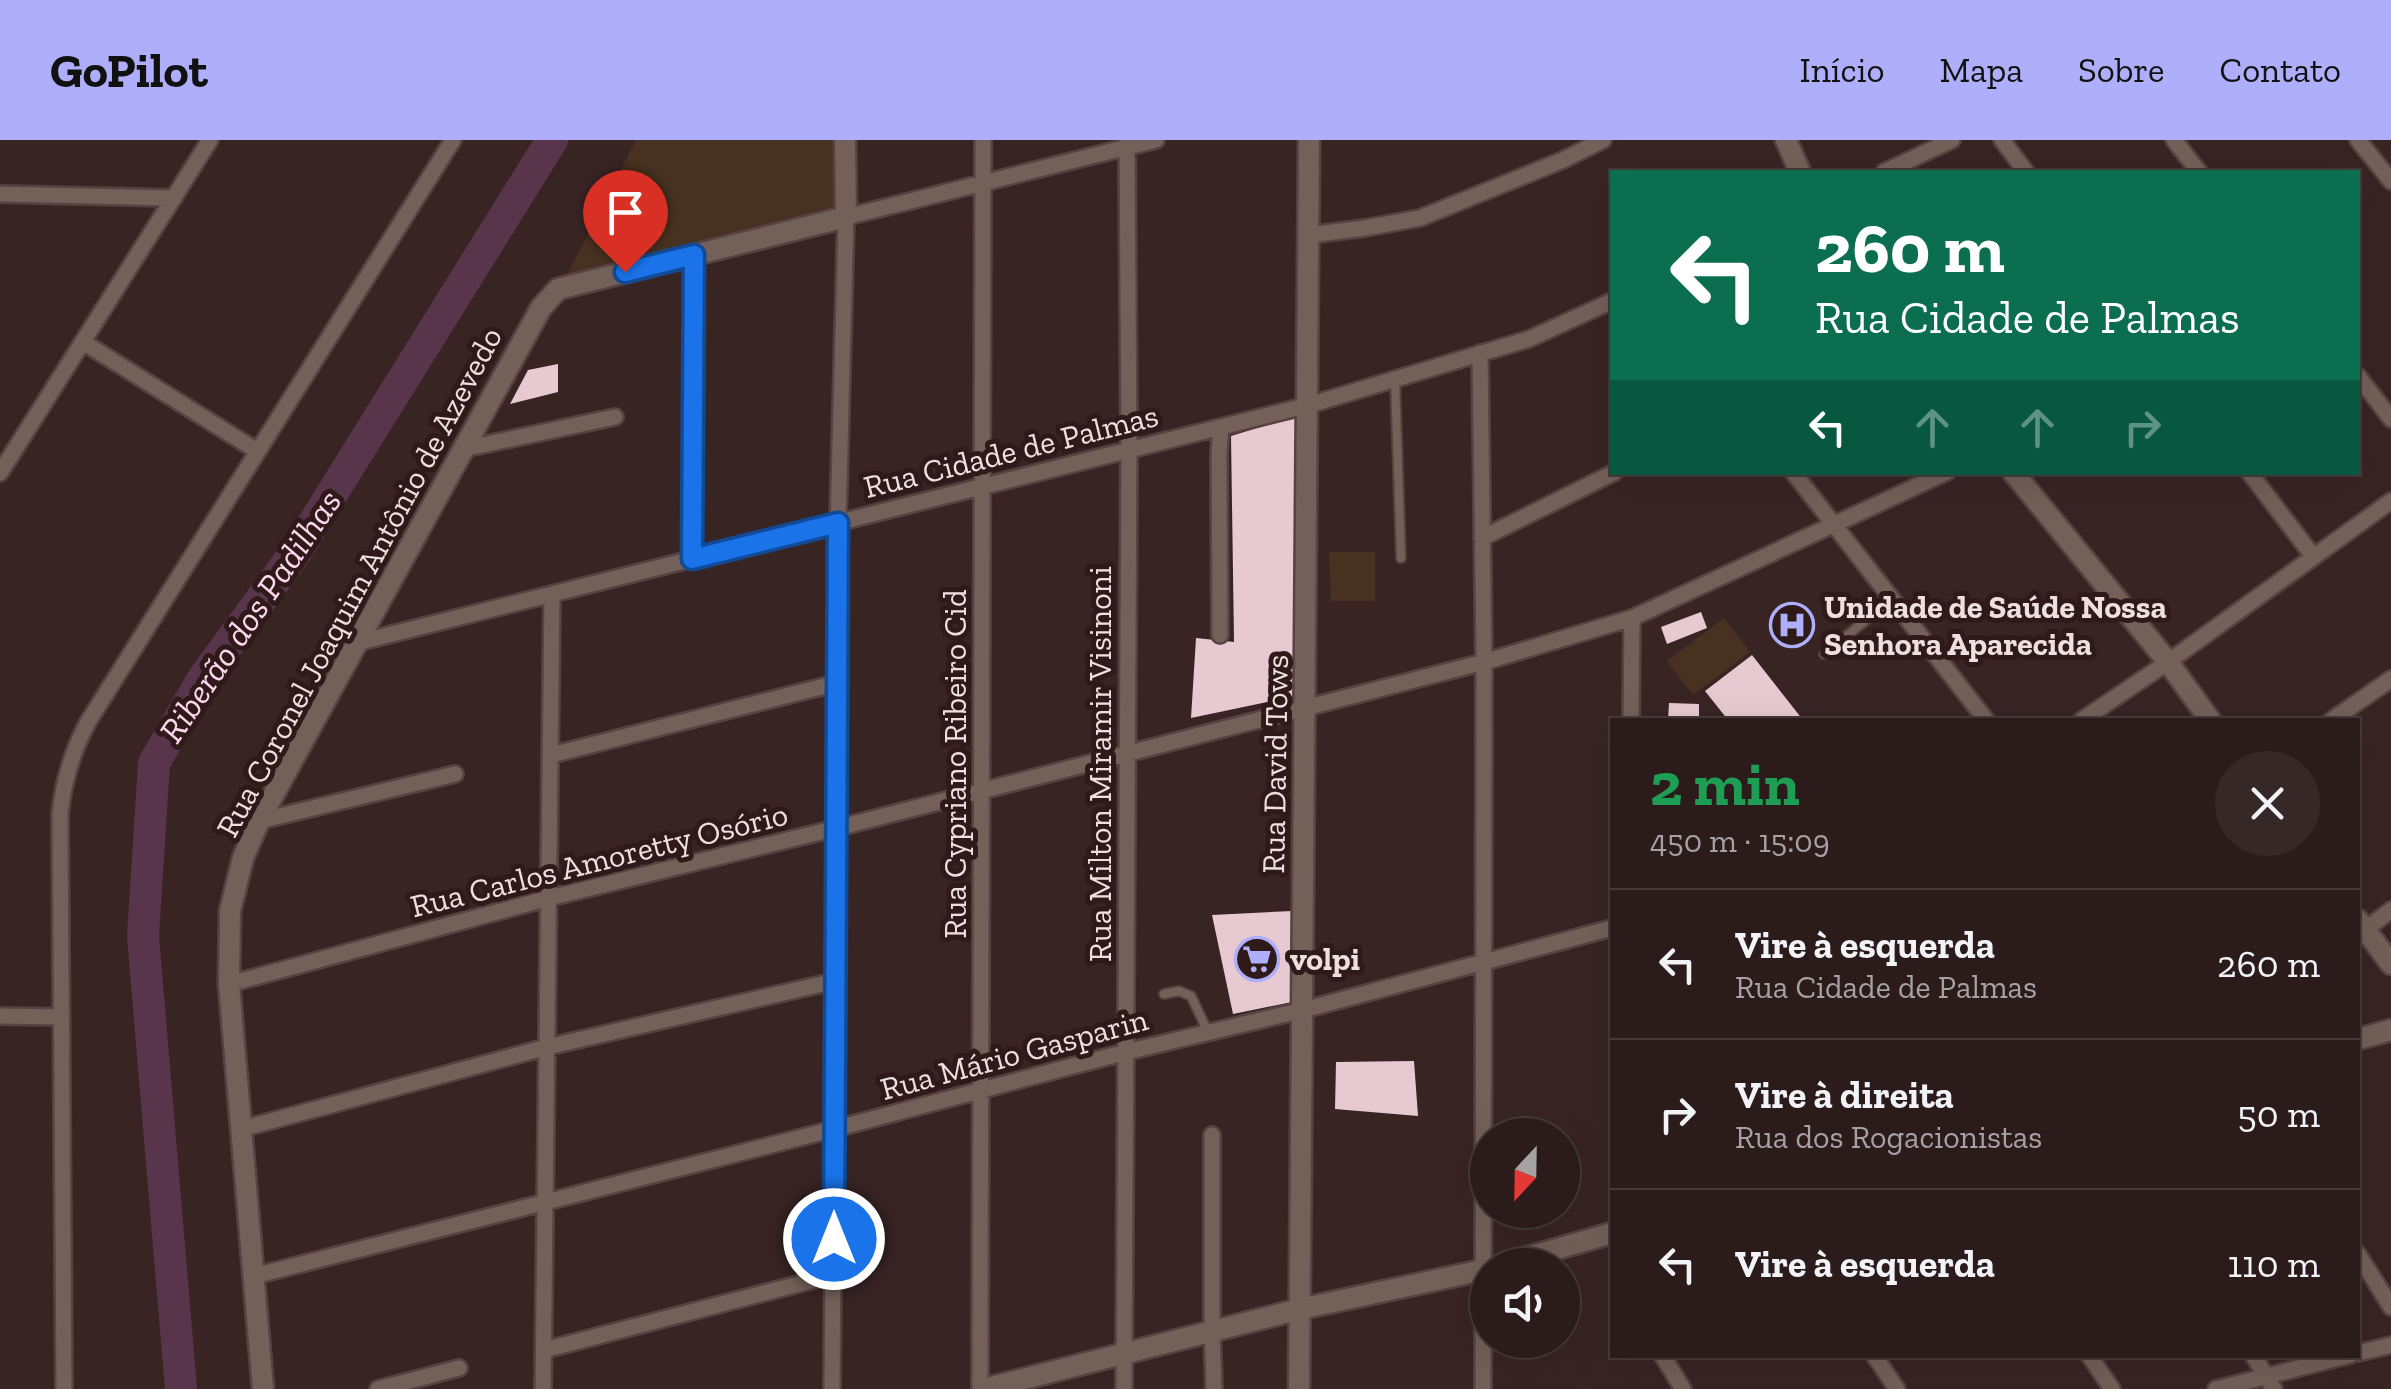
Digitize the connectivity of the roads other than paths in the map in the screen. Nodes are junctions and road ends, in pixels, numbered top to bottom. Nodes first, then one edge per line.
1 (210, 140) edge
2 (453, 140) edge
3 (845, 140) edge
4 (983, 140) edge
5 (1156, 140) edge
6 (1309, 140) edge
7 (1604, 140) edge
8 (1786, 140) edge
9 (1952, 140) edge
10 (2002, 140) edge
11 (2174, 140) edge
12 (2358, 140) edge
13 (1127, 144) edge
14 (1799, 170) edge
15 (1888, 170) edge
16 (2024, 170) edge
17 (2198, 170) edge
18 (2391, 181) edge
19 (982, 183) junction
20 (0, 194) edge
21 (174, 198) junction
22 (846, 217) junction
23 (1309, 235) junction
24 (694, 255) junction
25 (1610, 301) edge
26 (82, 342) junction
27 (1480, 354) junction
28 (1395, 379) junction
29 (2360, 379) edge
30 (1309, 405) junction
31 (616, 416) dead end
32 (2391, 419) edge
33 (1221, 427) junction
34 (258, 450) junction
35 (463, 450) junction
36 (1129, 450) junction
37 (0, 473) edge
38 (1610, 474) edge
39 (1796, 475) edge
40 (1941, 475) edge
41 (2015, 475) edge
42 (2251, 475) edge
43 (983, 486) junction
44 (2391, 501) edge
45 (838, 523) junction
46 (1835, 526) junction
47 (1482, 538) junction
48 (2313, 556) junction
49 (1402, 558) dead end
50 (692, 559) junction
51 (552, 594) junction
52 (1891, 600) junction
53 (1632, 618) junction
54 (1220, 635) dead end
55 (356, 643) junction
56 (1824, 654) dead end
57 (1484, 662) junction
58 (2168, 662) junction
59 (2391, 679) edge
60 (838, 682) junction
61 (1306, 706) junction
62 (1631, 718) edge
63 (1984, 718) edge
64 (2085, 718) edge
65 (2209, 718) edge
66 (2335, 718) edge
67 (1128, 753) junction
68 (550, 755) junction
69 (454, 774) dead end
70 (982, 790) junction
71 (259, 821) junction
72 (836, 828) junction
73 (549, 898) junction
74 (2391, 910) edge
75 (2361, 925) edge
76 (1610, 929) edge
77 (1483, 962) junction
78 (2391, 964) edge
79 (835, 980) junction
80 (229, 984) junction
81 (1164, 994) dead end
82 (1303, 1010) junction
83 (0, 1016) edge
84 (61, 1016) junction
85 (2391, 1030) edge
86 (1208, 1032) junction
87 (2360, 1038) edge
88 (548, 1047) junction
89 (1126, 1052) junction
90 (981, 1089) junction
91 (241, 1129) junction
92 (834, 1129) junction
93 (1212, 1135) dead end
94 (546, 1202) junction
95 (1610, 1235) edge
96 (1490, 1248) edge
97 (1562, 1248) edge
98 (2360, 1257) edge
99 (1470, 1272) edge
100 (254, 1276) junction
101 (833, 1276) junction
102 (2391, 1307) edge
103 (1300, 1308) junction
104 (1212, 1330) junction
105 (2391, 1344) edge
106 (544, 1350) junction
107 (1124, 1352) junction
108 (2360, 1352) edge
109 (1485, 1358) edge
110 (1664, 1358) edge
111 (1876, 1358) edge
112 (2092, 1358) edge
113 (2254, 1358) edge
114 (2341, 1358) edge
115 (459, 1368) dead end
116 (2270, 1383) edge
117 (64, 1389) edge
118 (263, 1389) edge
119 (378, 1389) edge
120 (544, 1389) edge
121 (832, 1389) edge
122 (982, 1389) edge
123 (1124, 1389) edge
124 (1214, 1389) edge
125 (1299, 1389) edge
126 (1483, 1389) edge
127 (1683, 1389) edge
128 (1897, 1389) edge
129 (2112, 1389) edge
130 (2216, 1389) edge

1 - 21 street
2 - 34 street
3 - 22 street
4 - 19 street, Rua Cypriano Ribeiro Cid
5 - 13 street
6 - 23 street, Rua David Tows
7 - 23 street
8 - 14 street
9 - 15 street
10 - 16 street
11 - 17 street
12 - 18 street
13 - 19 street
13 - 36 street, Rua Milton Miramir Visinoni
19 - 22 street
19 - 43 street, Rua Cypriano Ribeiro Cid
20 - 21 street
21 - 26 street
22 - 24 street
22 - 45 street
23 - 30 street, Rua David Tows
24 - 35 street, Rua Coronel Joaquim Antônio de Azevedo
24 - 50 street
25 - 27 street, Rua Cidade de Palmas
26 - 34 street
26 - 37 street
27 - 28 street, Rua Cidade de Palmas
27 - 47 street
28 - 30 street, Rua Cidade de Palmas
28 - 49 lane
29 - 32 street
30 - 33 street, Rua Cidade de Palmas
30 - 61 street, Rua David Tows
31 - 35 street
33 - 36 street, Rua Cidade de Palmas
33 - 54 street
34 - 84 street
35 - 55 street, Rua Coronel Joaquim Antônio de Azevedo
36 - 43 street, Rua Cidade de Palmas
36 - 67 street, Rua Milton Miramir Visinoni
38 - 47 street
39 - 46 street
40 - 46 street, Rua Carlos Amoretty Osório
41 - 58 street
42 - 48 street
43 - 45 street, Rua Cidade de Palmas
43 - 70 street, Rua Cypriano Ribeiro Cid
44 - 48 street
45 - 50 street, Rua Cidade de Palmas
45 - 60 street
46 - 52 street
46 - 53 street, Rua Carlos Amoretty Osório
47 - 57 street
48 - 58 street
50 - 51 street, Rua Cidade de Palmas
51 - 55 street, Rua Cidade de Palmas
51 - 68 street
52 - 56 lane
52 - 63 street
53 - 57 street, Rua Carlos Amoretty Osório
53 - 62 street
55 - 71 street, Rua Coronel Joaquim Antônio de Azevedo
57 - 61 street, Rua Carlos Amoretty Osório
57 - 77 street
58 - 64 street
58 - 65 street
59 - 66 street
60 - 68 street
60 - 72 street
61 - 67 street, Rua Carlos Amoretty Osório
61 - 82 street, Rua David Tows
67 - 70 street, Rua Carlos Amoretty Osório
67 - 89 street, Rua Milton Miramir Visinoni
68 - 73 street
69 - 71 street
70 - 72 street, Rua Carlos Amoretty Osório
70 - 90 street, Rua Cypriano Ribeiro Cid
71 - 80 street, Rua Coronel Joaquim Antônio de Azevedo
72 - 73 street, Rua Carlos Amoretty Osório
72 - 79 street
73 - 80 street, Rua Carlos Amoretty Osório
73 - 88 street
74 - 75 street
75 - 78 street
76 - 77 street, Rua Mário Gasparin
77 - 82 street, Rua Mário Gasparin
77 - 96 street
79 - 88 street
79 - 92 street
80 - 91 street, Rua Coronel Joaquim Antônio de Azevedo
81 - 86 lane
82 - 86 street, Rua Mário Gasparin
82 - 103 street, Rua David Tows
83 - 84 street
84 - 117 street
85 - 87 street
86 - 89 street, Rua Mário Gasparin
88 - 91 street
88 - 94 street
89 - 90 street, Rua Mário Gasparin
89 - 107 street, Rua Milton Miramir Visinoni
90 - 92 street, Rua Mário Gasparin
90 - 122 street, Rua Cypriano Ribeiro Cid
91 - 100 street, Rua Coronel Joaquim Antônio de Azevedo
92 - 94 street, Rua Mário Gasparin
92 - 101 street
93 - 104 street
94 - 100 street, Rua Mário Gasparin
94 - 106 street
95 - 97 street
98 - 102 street
99 - 103 street
100 - 118 street, Rua Coronel Joaquim Antônio de Azevedo
101 - 106 street
101 - 121 street
103 - 104 street
103 - 125 street, Rua David Tows
104 - 107 street
104 - 124 street
105 - 108 street
106 - 120 street
107 - 122 street
107 - 123 street, Rua Milton Miramir Visinoni
109 - 126 street
110 - 127 street
111 - 128 street
112 - 129 street
113 - 116 street
114 - 116 street
115 - 119 street
116 - 130 street

